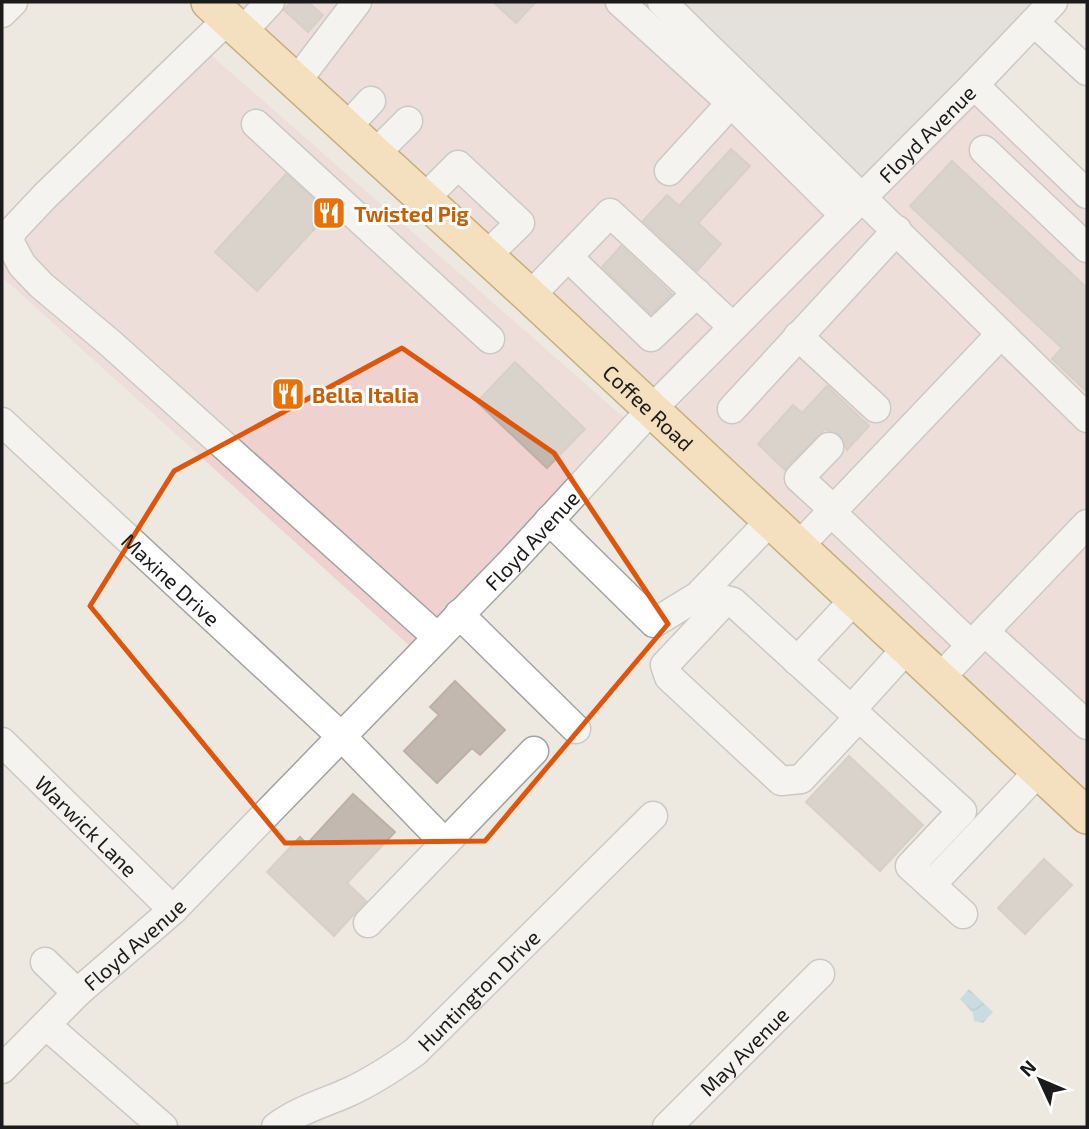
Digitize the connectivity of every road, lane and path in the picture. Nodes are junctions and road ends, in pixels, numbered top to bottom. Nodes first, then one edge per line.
1 (13, 2) edge
2 (270, 2) edge
3 (620, 2) edge
4 (1053, 2) edge
5 (342, 7) edge
6 (678, 7) edge
7 (2, 13) edge
8 (226, 18) edge
9 (1034, 22) junction
10 (1087, 71) edge
11 (296, 82) junction
12 (974, 85) junction
13 (371, 101) dead end
14 (731, 103) junction
15 (408, 121) dead end
16 (256, 124) dead end
17 (346, 128) junction
18 (984, 150) dead end
19 (375, 154) junction
20 (668, 171) dead end
21 (1087, 194) edge
22 (424, 199) junction
23 (853, 205) junction
24 (897, 230) junction
25 (1087, 248) edge
26 (486, 256) junction
27 (568, 257) junction
28 (697, 293) junction
29 (530, 296) junction
30 (733, 327) junction
31 (1000, 335) junction
32 (798, 336) junction
33 (490, 339) dead end
34 (876, 408) dead end
35 (732, 409) dead end
36 (651, 410) junction
37 (1087, 418) edge
38 (2, 422) edge
39 (829, 447) dead end
40 (833, 512) junction
41 (550, 520) junction
42 (771, 520) junction
43 (1087, 524) edge
44 (799, 546) junction
45 (855, 599) junction
46 (459, 614) junction
47 (436, 637) junction
48 (978, 638) junction
49 (908, 648) junction
50 (797, 660) junction
51 (940, 678) junction
52 (855, 714) junction
53 (1087, 725) edge
54 (576, 729) dead end
55 (342, 737) junction
56 (2, 742) edge
57 (534, 751) dead end
58 (1039, 771) junction
59 (653, 816) dead end
60 (1087, 816) edge
61 (445, 843) junction
62 (931, 885) junction
63 (173, 910) junction
64 (963, 914) dead end
65 (368, 923) dead end
66 (45, 961) dead end
67 (820, 974) dead end
68 (77, 993) junction
69 (46, 1025) junction
70 (2, 1069) edge
71 (163, 1127) edge
72 (276, 1127) edge
73 (667, 1127) edge

1 - 7 street
2 - 8 street
3 - 14 street
4 - 9 street, Floyd Avenue
5 - 11 street
6 - 23 street
8 - 11 main road, Coffee Road
8 - 47 street
9 - 10 street
9 - 12 street, Floyd Avenue
11 - 17 main road, Coffee Road
12 - 21 street
12 - 23 street, Floyd Avenue
13 - 17 street
14 - 20 street
14 - 23 street
15 - 19 street
16 - 33 street
17 - 19 main road, Coffee Road
18 - 25 street
19 - 22 main road, Coffee Road
22 - 26 main road, Coffee Road
22 - 26 street
23 - 24 street
23 - 30 street, Floyd Avenue
24 - 31 street
24 - 32 street
26 - 29 main road, Coffee Road
27 - 28 street
27 - 28 street
27 - 29 street
28 - 30 street
29 - 36 main road, Coffee Road
30 - 36 street, Floyd Avenue
31 - 37 street
31 - 40 street
32 - 34 street
32 - 35 street
36 - 41 street, Floyd Avenue
36 - 42 main road, Coffee Road
38 - 55 street, Maxine Drive
39 - 40 street
40 - 44 street
40 - 48 street
41 - 42 street
41 - 46 street, Floyd Avenue
42 - 44 main road, Coffee Road
43 - 48 street
44 - 45 main road, Coffee Road
45 - 49 main road, Coffee Road
45 - 50 street
46 - 47 street, Floyd Avenue
46 - 54 street
47 - 55 street, Floyd Avenue
48 - 51 street
48 - 53 street
49 - 51 main road, Coffee Road
49 - 52 street
50 - 52 street
50 - 52 street
51 - 58 main road, Coffee Road
52 - 62 street
55 - 61 street, Maxine Drive
55 - 63 street, Floyd Avenue
56 - 63 street, Warwick Lane
57 - 61 street
58 - 60 main road, Coffee Road
58 - 62 street
59 - 72 street, Huntington Drive
61 - 65 street
62 - 64 street
63 - 68 street, Floyd Avenue
66 - 68 street
67 - 73 street, May Avenue
68 - 69 street, Floyd Avenue
69 - 70 street, Floyd Avenue
69 - 71 street

